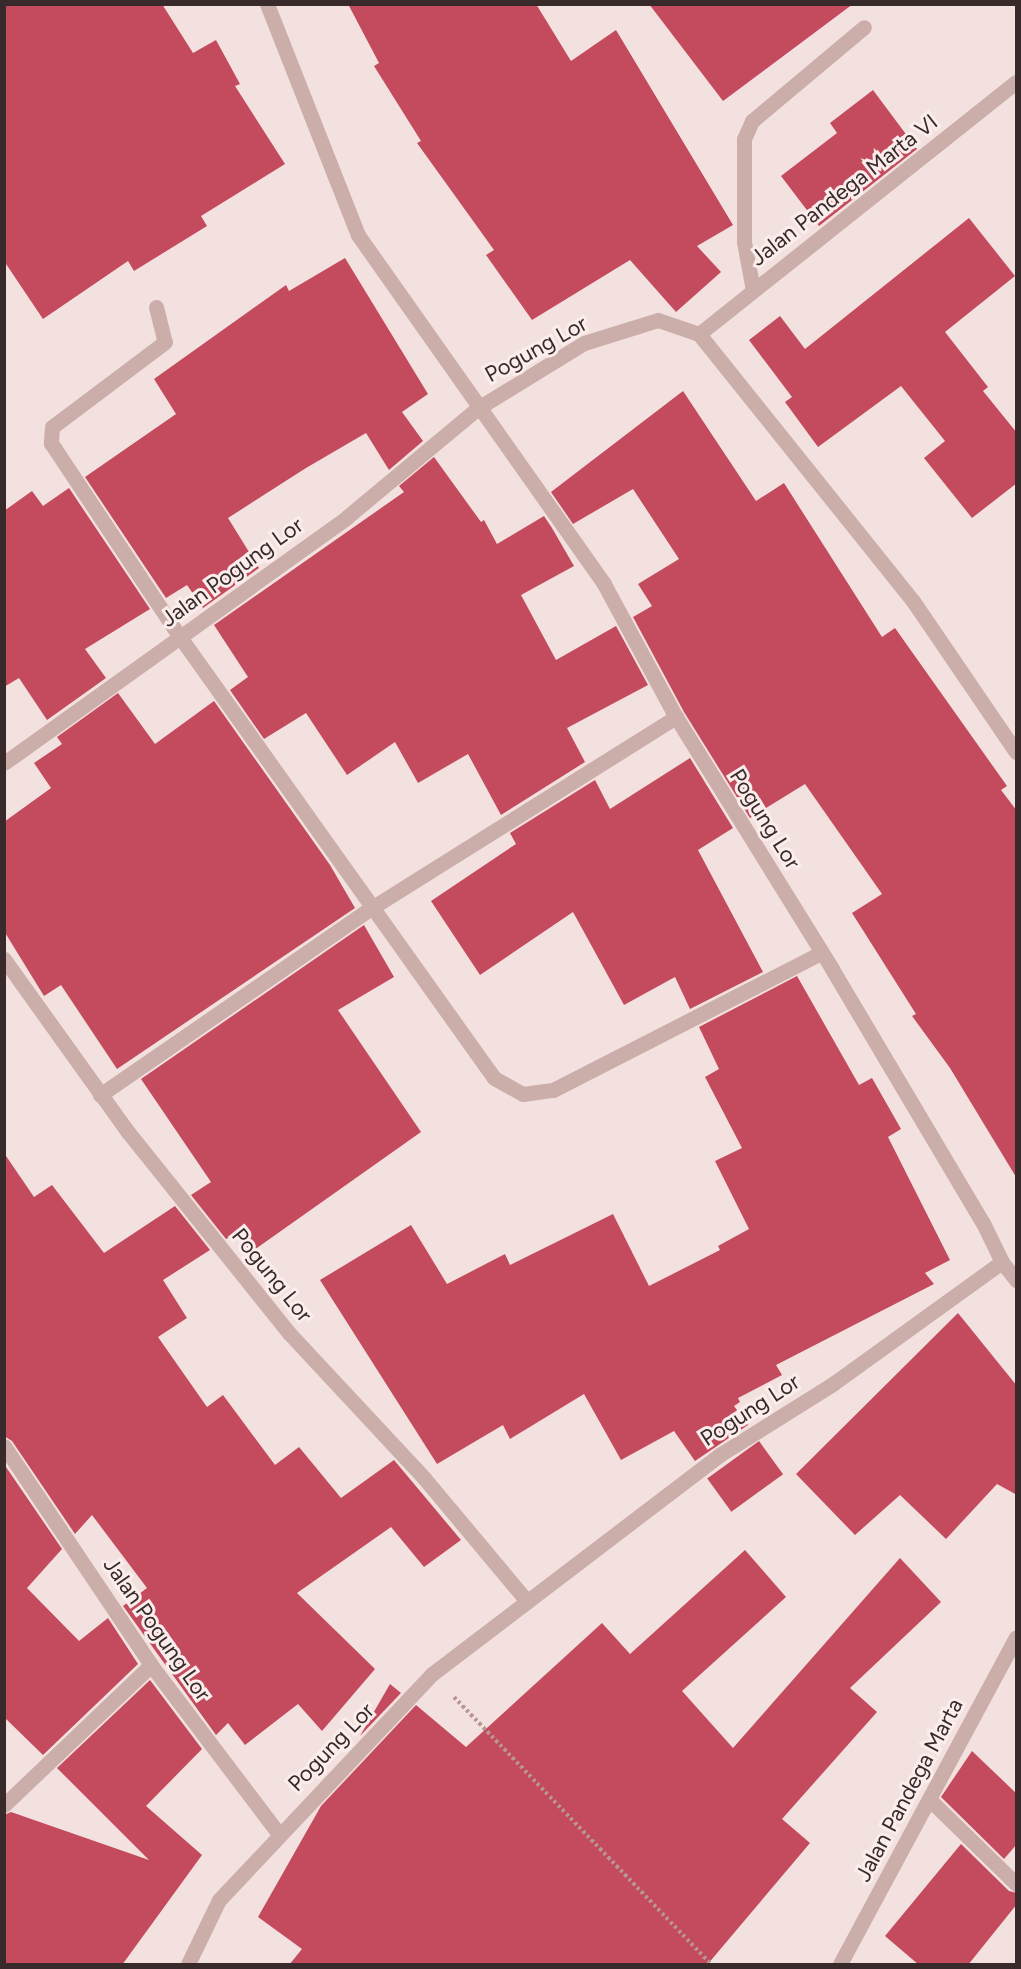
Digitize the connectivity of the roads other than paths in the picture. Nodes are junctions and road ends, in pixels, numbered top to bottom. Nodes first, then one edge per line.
1 (267, 4) edge
2 (864, 27) dead end
3 (1017, 82) edge
4 (753, 290) junction
5 (156, 307) dead end
6 (699, 334) junction
7 (477, 408) junction
8 (180, 637) junction
9 (676, 717) junction
10 (1017, 752) edge
11 (4, 763) edge
12 (373, 907) junction
13 (822, 952) junction
14 (4, 959) edge
15 (100, 1095) junction
16 (1002, 1262) junction
17 (1017, 1280) edge
18 (4, 1446) edge
19 (526, 1600) junction
20 (1017, 1637) edge
21 (151, 1665) junction
22 (929, 1799) junction
23 (4, 1805) edge
24 (279, 1834) junction
25 (1017, 1884) edge
26 (188, 1965) edge
27 (840, 1965) edge

1 - 7 street, Pogung Lor
2 - 4 street
3 - 4 street, Jalan Pandega Marta VI
4 - 6 street, Jalan Pandega Marta VI
5 - 8 street
6 - 7 street, Pogung Lor
6 - 10 street
7 - 8 street, Jalan Pogung Lor
7 - 9 street, Pogung Lor
8 - 11 street, Jalan Pogung Lor
8 - 12 street
9 - 12 street
9 - 13 street, Pogung Lor
12 - 13 street
12 - 15 street
13 - 16 street, Pogung Lor
14 - 15 street, Pogung Lor
15 - 19 street, Pogung Lor
16 - 17 street, Pogung Lor
16 - 19 street, Pogung Lor
18 - 21 street, Jalan Pogung Lor
19 - 24 street, Pogung Lor
20 - 22 street, Jalan Pandega Marta
21 - 23 street
21 - 24 street, Jalan Pogung Lor
22 - 25 street
22 - 27 street, Jalan Pandega Marta
24 - 26 street, Pogung Lor

